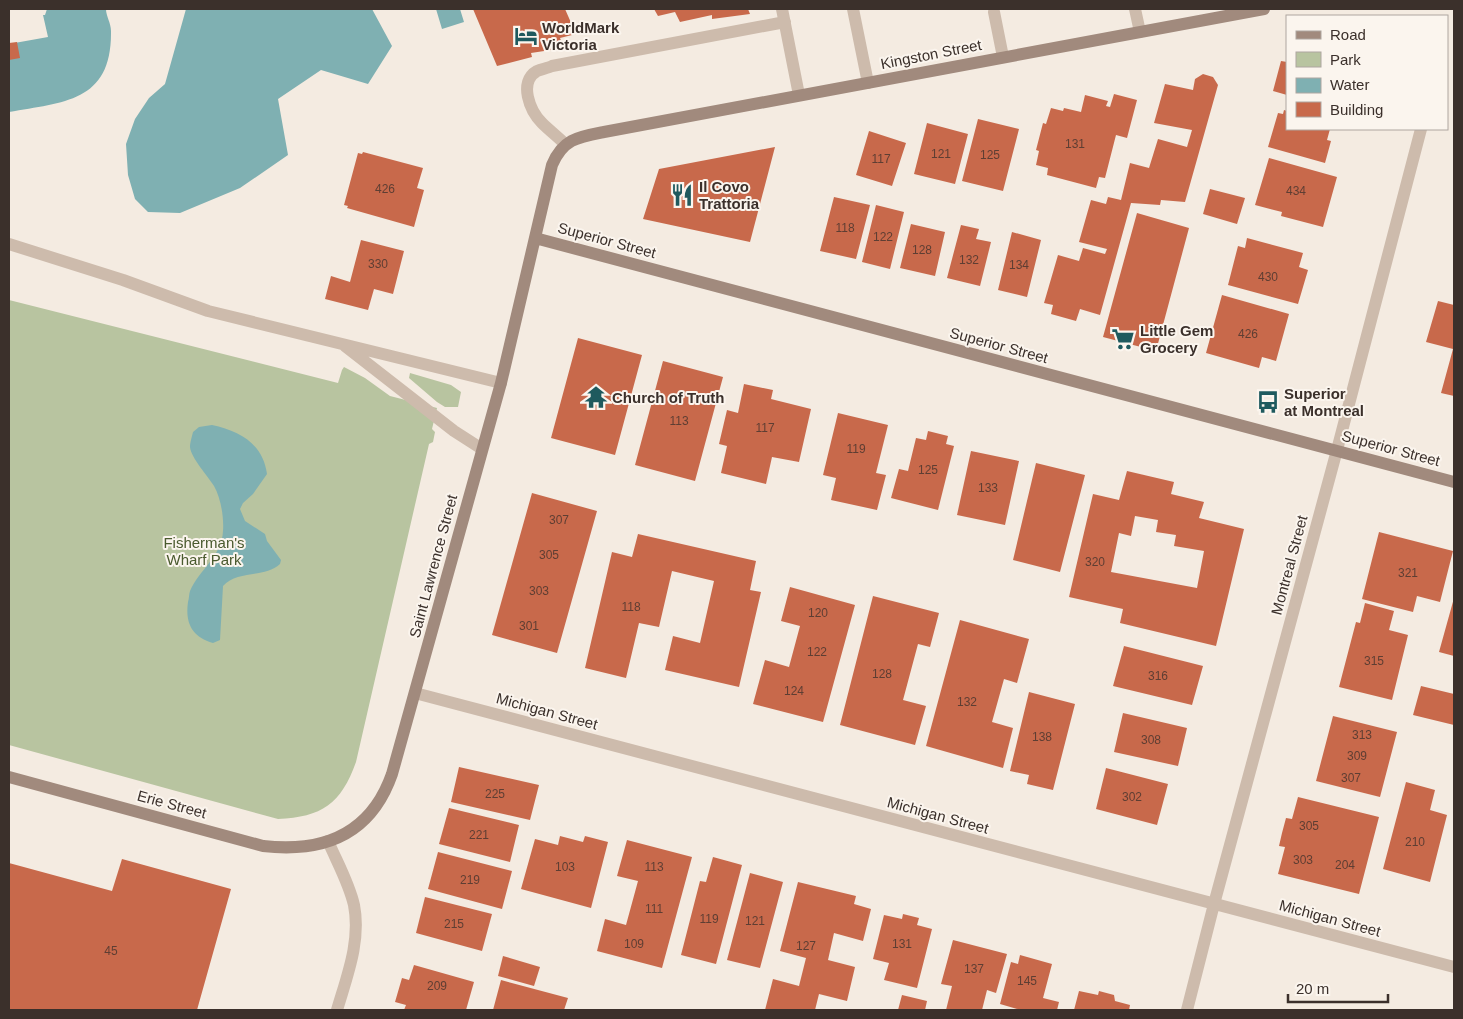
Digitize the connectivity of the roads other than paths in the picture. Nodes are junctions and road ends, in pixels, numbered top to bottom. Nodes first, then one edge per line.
1 (782, 9) edge
2 (853, 9) edge
3 (1135, 9) edge
4 (1264, 9) edge
5 (994, 12) dead end
6 (1216, 13) edge
7 (785, 22) junction
8 (1140, 32) junction
9 (1003, 57) junction
10 (868, 83) junction
11 (799, 96) junction
12 (1421, 130) edge
13 (565, 144) junction
14 (535, 238) junction
15 (9, 244) edge
16 (341, 343) junction
17 (501, 383) junction
18 (482, 449) junction
19 (1337, 450) junction
20 (1454, 482) edge
21 (415, 693) junction
22 (9, 777) edge
23 (328, 841) junction
24 (1214, 904) junction
25 (1454, 967) edge
26 (338, 1010) edge
27 (1187, 1010) edge

1 - 7 street
2 - 10 street
3 - 8 street
4 - 6 street, Kingston Street
5 - 9 street
6 - 8 street, Kingston Street
7 - 11 street
7 - 13 street
8 - 9 street, Kingston Street
9 - 10 street, Kingston Street
10 - 11 street, Kingston Street
11 - 13 street, Kingston Street
12 - 19 street, Montreal Street
13 - 14 street, Saint Lawrence Street
14 - 17 street, Saint Lawrence Street
14 - 19 street, Superior Street
15 - 16 street
16 - 17 street
16 - 18 street
17 - 18 street, Saint Lawrence Street
18 - 21 street, Saint Lawrence Street
19 - 20 street, Superior Street
19 - 24 street, Montreal Street
21 - 23 street, Saint Lawrence Street
21 - 24 street, Michigan Street
22 - 23 street, Erie Street
23 - 26 street
24 - 25 street, Michigan Street
24 - 27 street, Montreal Street

